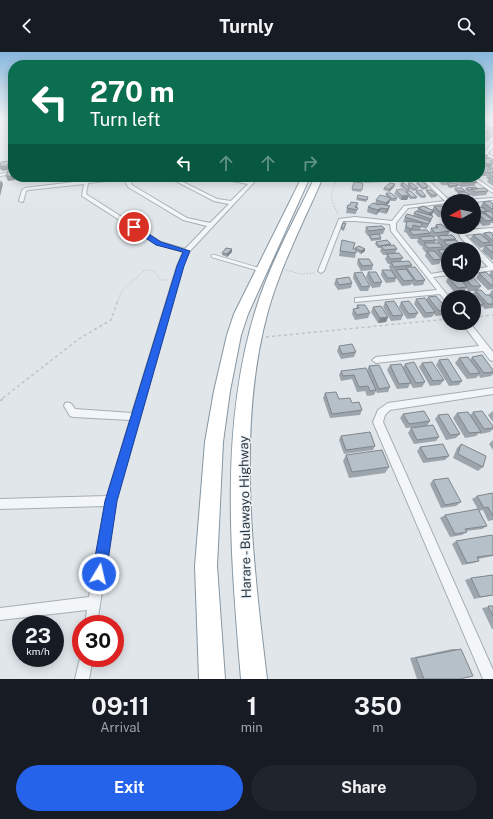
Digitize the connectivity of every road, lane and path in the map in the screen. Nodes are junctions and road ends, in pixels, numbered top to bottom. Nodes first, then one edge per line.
1 (490, 147) edge
2 (493, 159) edge
3 (86, 182) joint
4 (128, 182) edge
5 (180, 182) edge
6 (246, 182) edge
7 (304, 182) edge
8 (316, 182) edge
9 (336, 182) edge
10 (428, 182) edge
11 (479, 182) edge
12 (251, 183) joint
13 (493, 192) edge
14 (441, 195) edge
15 (493, 199) edge
16 (481, 200) edge
17 (21, 201) dead end
18 (232, 203) junction
19 (441, 203) edge
20 (341, 220) junction
21 (393, 223) junction
22 (211, 225) junction
23 (493, 230) edge
24 (468, 242) edge
25 (186, 251) junction
26 (213, 256) dead end
27 (481, 256) edge
28 (268, 269) junction
29 (481, 269) edge
30 (321, 271) joint
31 (441, 274) edge
32 (428, 276) junction
33 (176, 280) junction
34 (441, 292) joint
35 (357, 300) dead end
36 (493, 315) edge
37 (481, 316) edge
38 (441, 320) edge
39 (471, 330) edge
40 (255, 339) junction
41 (485, 348) junction
42 (493, 358) edge
43 (376, 360) dead end
44 (493, 391) edge
45 (0, 401) edge
46 (68, 406) dead end
47 (136, 417) junction
48 (111, 501) junction
49 (0, 504) edge
50 (94, 603) junction
51 (0, 614) edge
52 (92, 615) edge
53 (84, 667) edge
54 (82, 679) edge
55 (212, 679) edge
56 (254, 679) edge
57 (490, 679) edge

1 - 2 street
3 - 17 street
3 - 25 street
4 - 22 street
5 - 18 street
6 - 12 street
7 - 28 highway, Harare - Bulawayo Highway
8 - 28 highway, Harare - Bulawayo Highway
9 - 20 path
10 - 14 street
11 - 13 street
12 - 18 street
15 - 16 street
18 - 22 street
19 - 21 street
20 - 21 street
20 - 30 street
21 - 32 street
22 - 25 street
23 - 24 street
25 - 33 street
26 - 28 lane
27 - 29 street
28 - 30 path
28 - 40 highway, Harare - Bulawayo Highway
28 - 55 highway, Harare - Bulawayo Highway
31 - 32 street
32 - 34 street
33 - 45 path
33 - 47 street
34 - 35 street
36 - 37 path
38 - 40 path
39 - 41 street
40 - 56 highway, Harare - Bulawayo Highway
41 - 42 street
41 - 43 street
44 - 57 street
46 - 47 street
47 - 48 street
48 - 49 street
48 - 50 street
50 - 51 street
50 - 52 street
53 - 54 street

